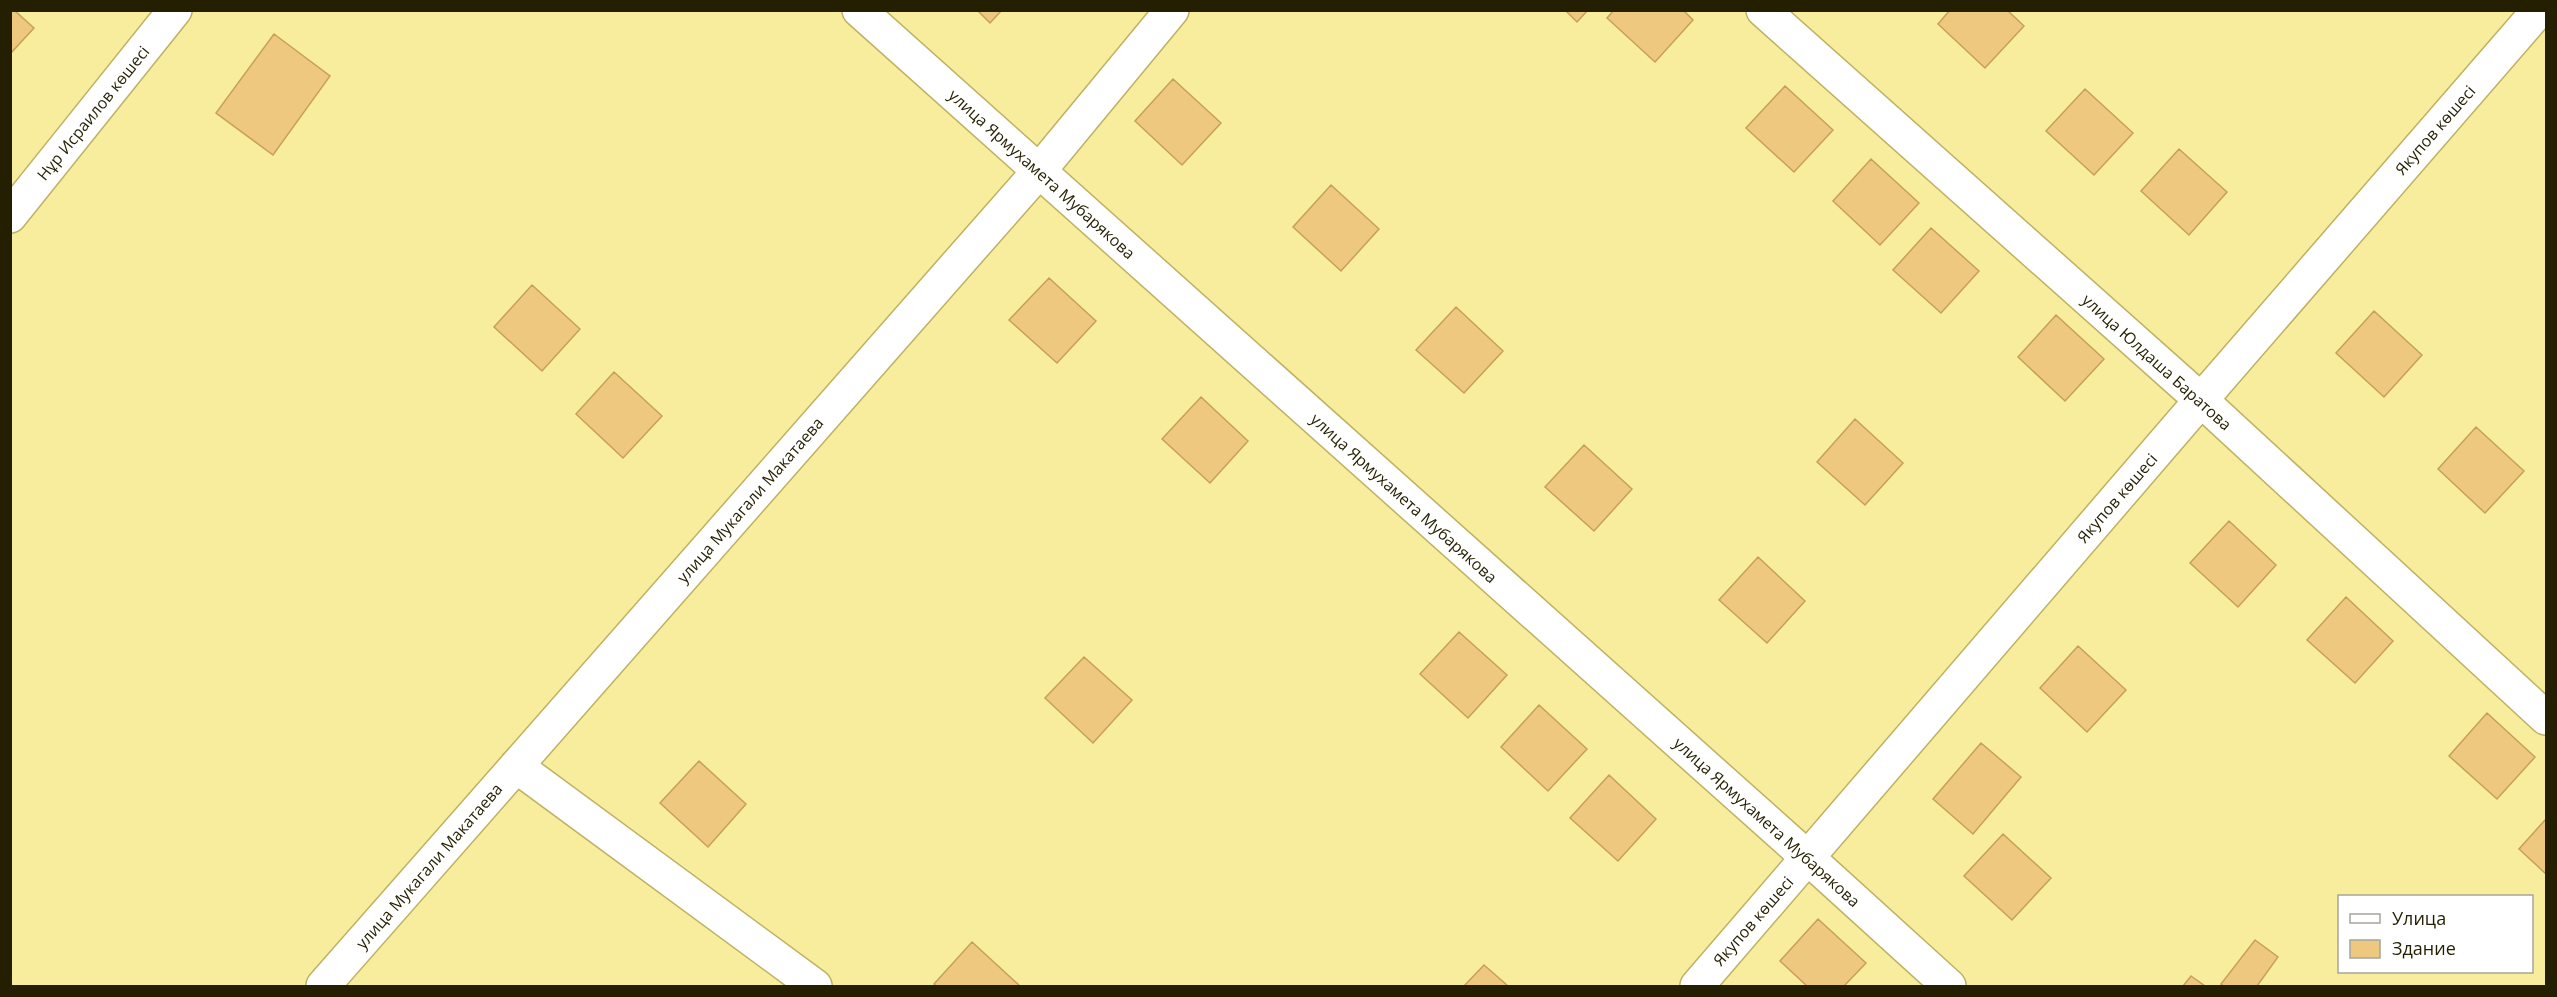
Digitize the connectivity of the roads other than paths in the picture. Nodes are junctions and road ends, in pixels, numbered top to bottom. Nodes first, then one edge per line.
1 (175, 10) edge
2 (859, 10) edge
3 (1172, 10) edge
4 (1763, 10) edge
5 (2540, 10) edge
6 (1039, 171) junction
7 (10, 216) edge
8 (2200, 400) junction
9 (2547, 718) edge
10 (516, 766) junction
11 (1808, 858) junction
12 (323, 987) edge
13 (815, 987) edge
14 (1697, 987) edge
15 (1949, 987) edge

1 - 7 street, Нұр Исраилов көшесі
2 - 6 street, улица Ярмухамета Мубарякова
3 - 6 street, улица Мукагали Макатаева
4 - 8 street, улица Юлдаша Баратова
5 - 8 street, Якупов көшесі
6 - 10 street, улица Мукагали Макатаева
6 - 11 street, улица Ярмухамета Мубарякова
8 - 9 street, улица Юлдаша Баратова
8 - 11 street, Якупов көшесі
10 - 12 street, улица Мукагали Макатаева
10 - 13 street
11 - 14 street, Якупов көшесі
11 - 15 street, улица Ярмухамета Мубарякова

